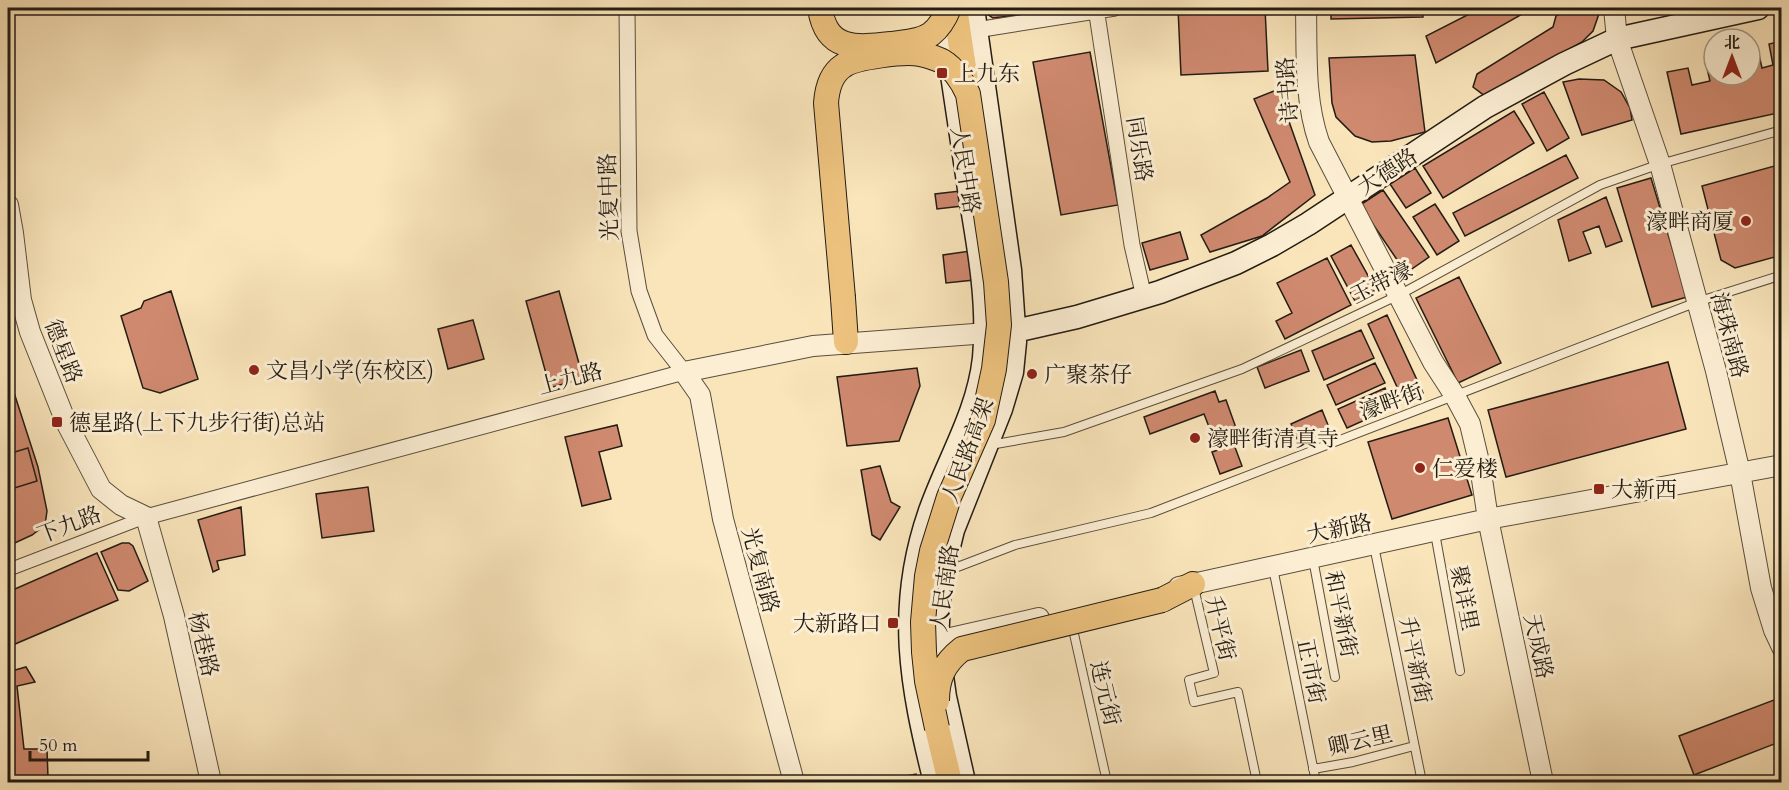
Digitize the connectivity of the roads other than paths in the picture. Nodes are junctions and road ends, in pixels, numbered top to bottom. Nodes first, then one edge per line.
1 (627, 8) edge
2 (820, 8) edge
3 (942, 8) edge
4 (950, 8) edge
5 (955, 8) edge
6 (973, 8) edge
7 (1115, 8) edge
8 (1306, 8) edge
9 (1614, 8) edge
10 (1758, 8) edge
11 (1096, 9) edge
12 (976, 30) junction
13 (1617, 39) junction
14 (968, 94) junction
15 (1782, 130) edge
16 (1660, 164) junction
17 (1348, 197) junction
18 (8, 205) edge
19 (1782, 275) edge
20 (1399, 295) junction
21 (1144, 297) junction
22 (1697, 302) junction
23 (1015, 331) junction
24 (985, 334) junction
25 (846, 342) junction
26 (684, 372) junction
27 (1455, 396) junction
28 (988, 445) junction
29 (1782, 465) edge
30 (1740, 473) junction
31 (146, 517) junction
32 (1488, 519) junction
33 (1434, 531) junction
34 (1374, 545) junction
35 (1313, 558) junction
36 (1273, 567) junction
37 (8, 570) edge
38 (942, 573) junction
39 (1193, 584) junction
40 (1069, 612) junction
41 (937, 641) junction
42 (909, 646) junction
43 (1782, 646) edge
44 (1460, 671) dead end
45 (1335, 676) dead end
46 (938, 728) junction
47 (1414, 746) junction
48 (1313, 769) junction
49 (211, 783) edge
50 (794, 783) edge
51 (935, 783) edge
52 (950, 783) edge
53 (964, 783) edge
54 (1107, 783) edge
55 (1257, 783) edge
56 (1316, 783) edge
57 (1422, 783) edge
58 (1543, 783) edge

1 - 26 street, 光复中路
2 - 4 main road, bridge
3 - 24 main road, 人民中路
5 - 14 main road, 人民路高架
6 - 12 main road, 人民中路
7 - 11 street
8 - 17 street, 诗书路
9 - 13 street, 海珠南路
10 - 13 main road, 大德路
11 - 12 street
11 - 21 street, 同乐路
12 - 23 main road, 人民中路
13 - 16 street, 海珠南路
13 - 17 main road, 大德路
14 - 25 main road, bridge
14 - 46 main road, 人民路高架, bridge
15 - 16 lane, 玉带濠
16 - 20 lane, 玉带濠
16 - 22 street, 海珠南路
17 - 20 street, 诗书路
17 - 21 main road, 大德路
18 - 31 street, 德星路
19 - 22 lane, 濠畔街
20 - 27 street, 诗书路
20 - 28 lane, 玉带濠
21 - 23 main road, 大德路
22 - 27 lane, 濠畔街
22 - 30 street, 海珠南路
23 - 24 street, 上九路
23 - 28 main road, 人民南路
24 - 25 street, 上九路
24 - 42 main road, 人民南路
25 - 26 street, 上九路
26 - 31 street, 上九路
26 - 50 street, 光复南路
27 - 32 street, 天成路
27 - 38 lane, 濠畔街
28 - 38 main road, 人民南路
29 - 30 street, 大新路
30 - 32 street, 大新路
30 - 43 street, 海珠南路
31 - 37 street, 下九路
31 - 49 street, 杨巷路
32 - 33 street, 大新路
32 - 58 street, 天成路
33 - 34 street, 大新路
33 - 44 lane, 聚详里
34 - 35 street, 大新路
34 - 47 lane, 升平新街
35 - 36 street, 大新路
35 - 45 lane, 和平新街
36 - 39 street, 大新路
36 - 48 lane, 正市街
38 - 41 main road, 人民南路
39 - 40 street, 大新路
39 - 46 main road, bridge
39 - 55 lane, 升平街
40 - 41 street, 大新路
40 - 54 lane, 连元街
41 - 42 street, 大新路
41 - 53 main road, 人民南路
42 - 51 main road, 人民南路
46 - 52 main road, 人民路高架
47 - 48 lane, 卿云里
47 - 57 lane, 升平新街
48 - 56 lane, 正市街

